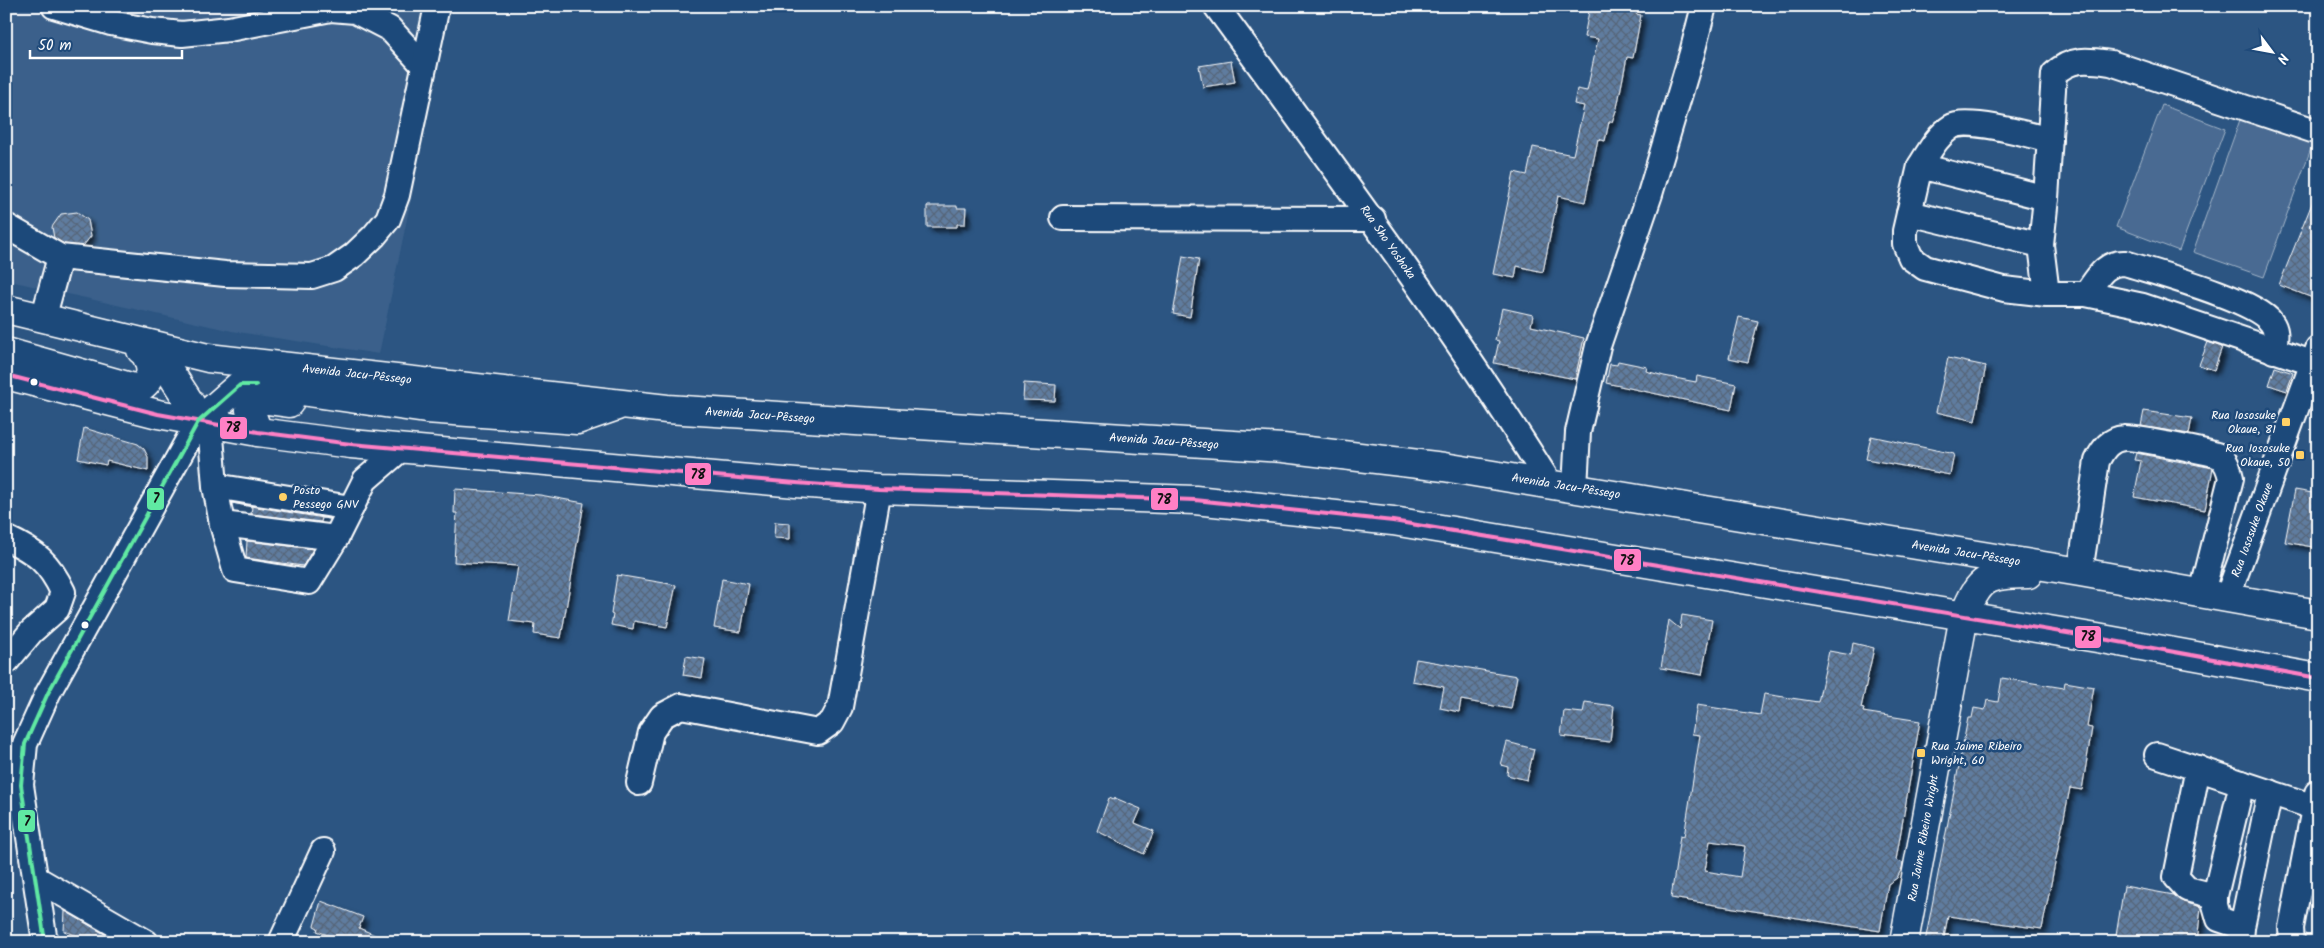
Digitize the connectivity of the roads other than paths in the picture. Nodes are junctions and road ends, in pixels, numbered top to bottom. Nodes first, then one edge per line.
1 (54, 6) edge
2 (437, 6) edge
3 (1216, 6) edge
4 (1704, 6) edge
5 (424, 66) junction
6 (2318, 132) edge
7 (2050, 140) junction
8 (1920, 166) junction
9 (2046, 198) junction
10 (1909, 213) junction
11 (1063, 218) dead end
12 (1373, 219) junction
13 (6, 226) edge
14 (2041, 244) junction
15 (60, 257) junction
16 (2047, 294) junction
17 (2086, 294) junction
18 (6, 309) edge
19 (43, 319) junction
20 (137, 346) junction
21 (2274, 351) junction
22 (6, 352) edge
23 (2315, 356) edge
24 (6, 375) edge
25 (623, 404) junction
26 (499, 414) junction
27 (204, 423) junction
28 (258, 432) junction
29 (401, 449) junction
30 (215, 486) junction
31 (1563, 486) junction
32 (879, 489) junction
33 (351, 508) junction
34 (222, 524) junction
35 (6, 538) edge
36 (336, 538) junction
37 (1951, 550) junction
38 (2080, 572) junction
39 (2214, 596) junction
40 (2318, 614) edge
41 (1964, 616) junction
42 (6, 662) edge
43 (2318, 678) edge
44 (2157, 755) dead end
45 (2198, 768) junction
46 (639, 783) dead end
47 (2242, 783) junction
48 (2270, 792) junction
49 (2316, 799) edge
50 (324, 851) dead end
51 (37, 879) junction
52 (2215, 896) junction
53 (2241, 934) edge
54 (45, 942) edge
55 (146, 942) edge
56 (282, 942) edge
57 (1904, 942) edge
58 (2292, 942) edge

1 - 5 street
2 - 5 street
3 - 12 street, Rua Sho Yoshoka
4 - 31 street
5 - 15 street
6 - 7 street
7 - 8 street
7 - 9 street
8 - 9 street
8 - 10 street
9 - 14 street
10 - 14 street
10 - 16 street
11 - 12 street
12 - 31 street, Rua Sho Yoshoka
13 - 15 street
14 - 16 street
15 - 19 street
16 - 17 street
17 - 21 street
17 - 21 street
18 - 19 main road, Avenida Jacu-Pêssego
19 - 20 main road, Avenida Jacu-Pêssego
20 - 22 main road
20 - 25 main road, Avenida Jacu-Pêssego
20 - 27 main road
21 - 23 street
23 - 39 street, Rua Iososuke Okaue
24 - 27 main road
25 - 26 main road
25 - 31 main road, Avenida Jacu-Pêssego
26 - 27 main road
26 - 28 main road
27 - 28 main road
27 - 30 street
27 - 51 street
28 - 29 main road
29 - 32 main road
29 - 33 street
30 - 33 street
30 - 34 street
31 - 37 main road, Avenida Jacu-Pêssego
32 - 41 main road
32 - 46 street
33 - 36 street
34 - 36 street
34 - 36 street
35 - 42 street
37 - 38 main road, Avenida Jacu-Pêssego
37 - 41 main road
38 - 39 main road, Avenida Jacu-Pêssego
38 - 39 street
38 - 41 main road
39 - 40 main road, Avenida Jacu-Pêssego
41 - 43 main road
41 - 57 main road, Rua Jaime Ribeiro Wright
44 - 45 street
45 - 47 street
45 - 52 street
47 - 48 street
47 - 52 street
48 - 49 street
48 - 53 street
49 - 58 street
50 - 56 street
51 - 54 street
51 - 55 street
52 - 53 street

